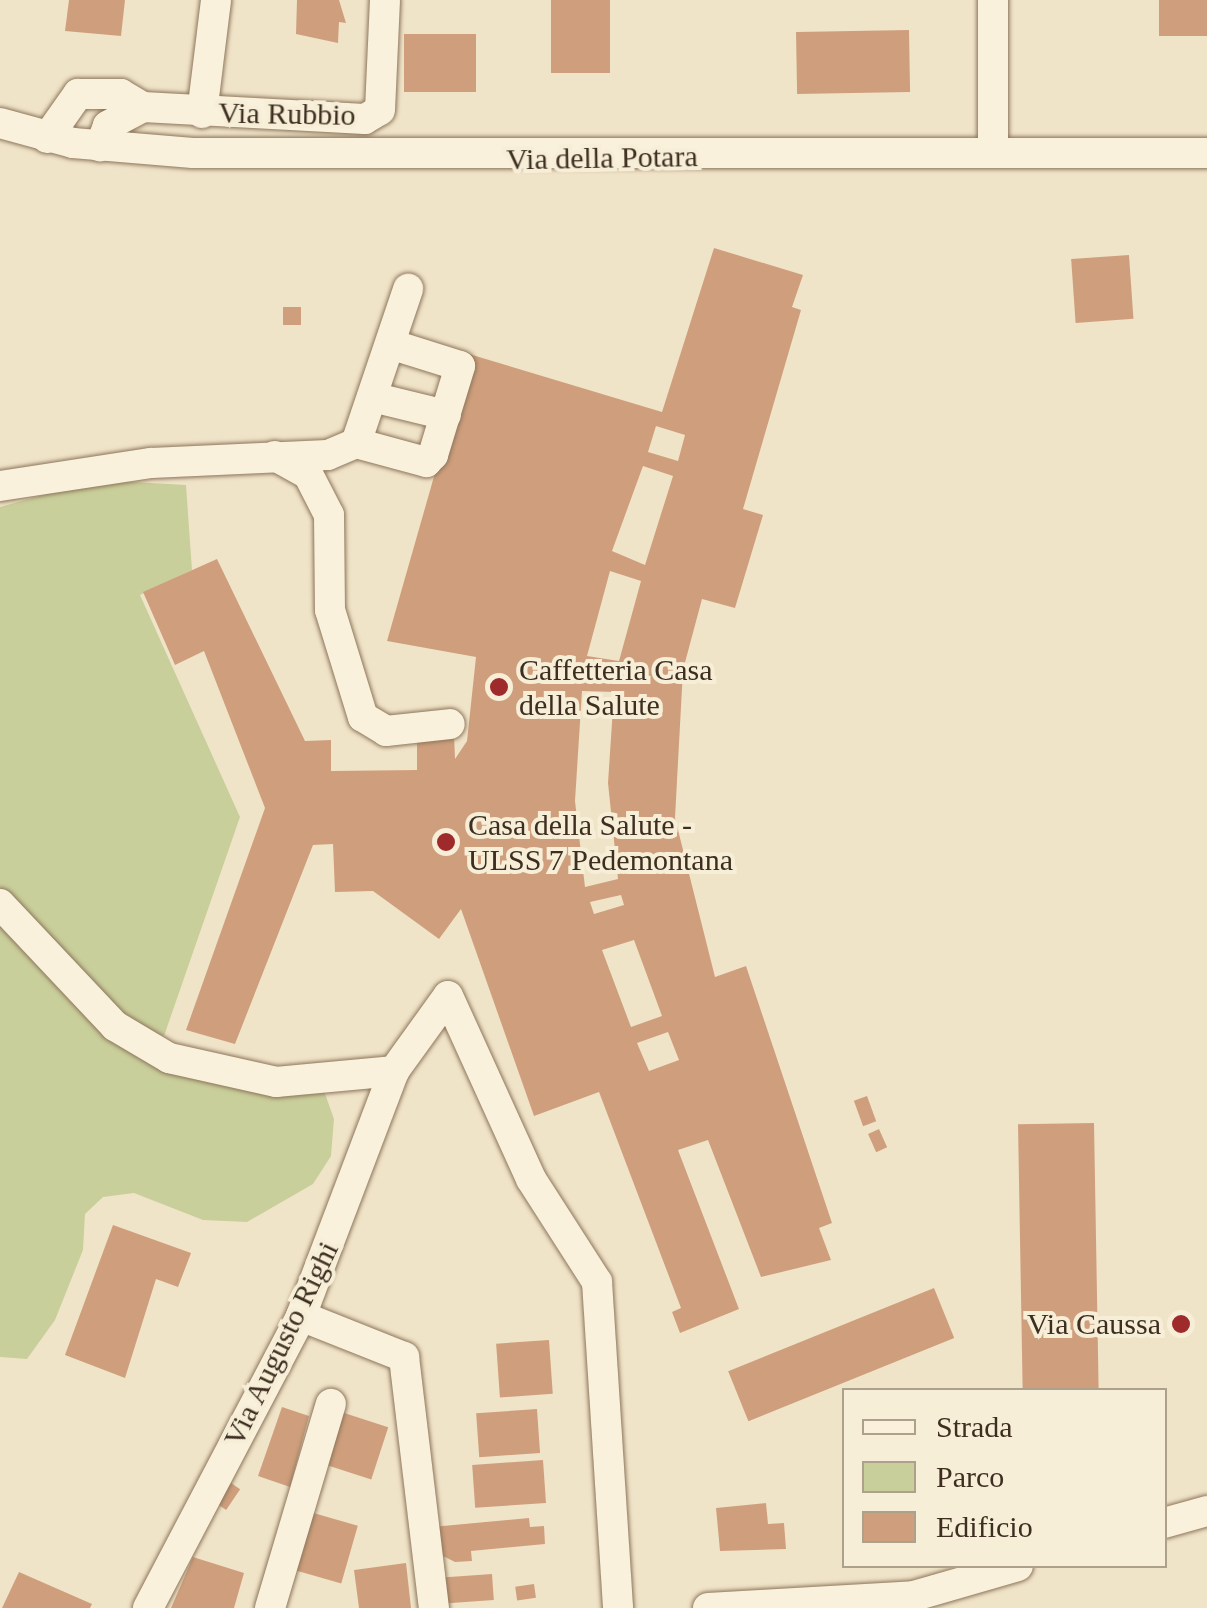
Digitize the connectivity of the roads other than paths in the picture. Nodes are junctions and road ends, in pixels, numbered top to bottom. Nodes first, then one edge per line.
1 (216, 0) edge
2 (385, 0) edge
3 (993, 0) edge
4 (143, 107) junction
5 (202, 113) junction
6 (0, 123) edge
7 (46, 138) junction
8 (100, 146) junction
9 (993, 153) junction
10 (1207, 153) edge
11 (408, 289) dead end
12 (390, 344) junction
13 (372, 397) junction
14 (446, 415) junction
15 (353, 447) junction
16 (268, 452) junction
17 (0, 486) edge
18 (450, 724) dead end
19 (0, 904) edge
20 (394, 1071) junction
21 (301, 1316) junction
22 (330, 1404) dead end
23 (1207, 1511) edge
24 (1167, 1522) edge
25 (1012, 1568) edge
26 (916, 1602) edge
27 (148, 1608) edge
28 (270, 1608) edge
29 (434, 1608) edge
30 (618, 1608) edge
31 (708, 1608) edge

1 - 5 street, Via Rubbio
2 - 5 street, Via Rubbio
3 - 9 street
4 - 5 street, Via Rubbio
4 - 7 street, Via Rubbio
4 - 8 street
6 - 7 street, Via della Potara
7 - 8 street, Via della Potara
8 - 9 street, Via della Potara
9 - 10 street, Via della Potara
11 - 12 street
12 - 13 street
12 - 14 street
13 - 14 street
13 - 15 street
14 - 15 street
15 - 16 street
16 - 17 street
16 - 18 street
19 - 20 street
20 - 21 street, Via Augusto Righi
20 - 30 street, Via Augusto Righi
21 - 27 street, Via Augusto Righi
21 - 29 street
22 - 28 street
23 - 24 street
25 - 26 street
26 - 31 street

